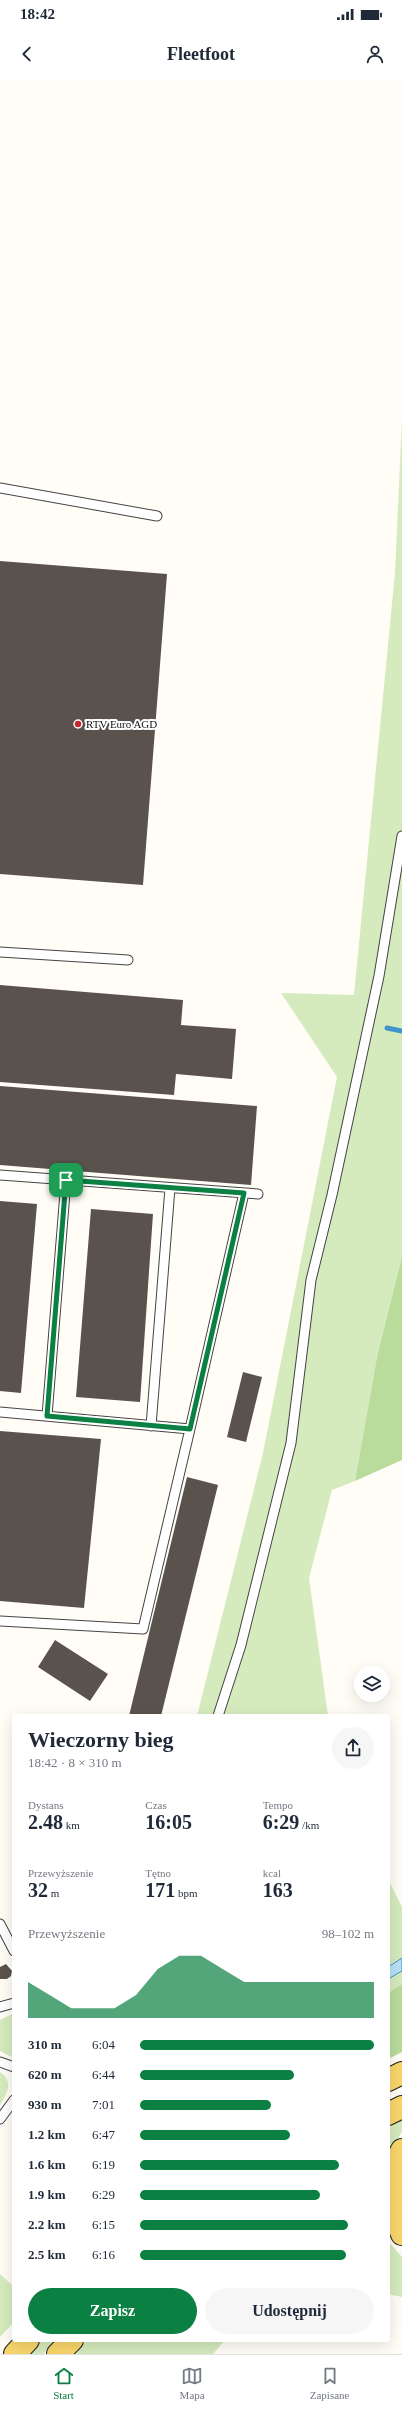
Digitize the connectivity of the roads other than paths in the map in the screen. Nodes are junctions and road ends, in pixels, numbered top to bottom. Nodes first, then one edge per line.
1 (0, 488) edge
2 (157, 516) dead end
3 (402, 836) edge
4 (0, 952) edge
5 (128, 960) dead end
6 (0, 1175) edge
7 (66, 1180) junction
8 (170, 1188) junction
9 (244, 1193) junction
10 (258, 1194) dead end
11 (0, 1412) edge
12 (47, 1416) junction
13 (151, 1426) junction
14 (190, 1429) junction
15 (0, 1621) edge
16 (219, 1714) edge
17 (0, 1924) edge
18 (12, 1947) edge
19 (12, 2004) edge
20 (0, 2007) edge
21 (0, 2062) edge
22 (12, 2066) edge
23 (402, 2073) edge
24 (390, 2079) edge
25 (12, 2103) edge
26 (402, 2107) edge
27 (390, 2113) edge
28 (0, 2119) edge
29 (402, 2150) edge
30 (390, 2233) edge
31 (402, 2234) edge
32 (402, 2245) edge
33 (26, 2342) edge
34 (70, 2342) edge
35 (15, 2354) edge
36 (58, 2354) edge

1 - 2 lane
3 - 16 lane
4 - 5 lane
6 - 7 lane
7 - 8 lane
7 - 12 lane
8 - 9 lane
8 - 13 lane
9 - 10 lane
9 - 14 lane
11 - 12 lane
12 - 13 lane
13 - 14 lane
14 - 15 lane
17 - 18 lane
19 - 20 lane
21 - 22 lane
23 - 24 main road
25 - 28 lane
26 - 27 main road
29 - 31 main road
30 - 32 main road
33 - 35 main road
34 - 36 main road

